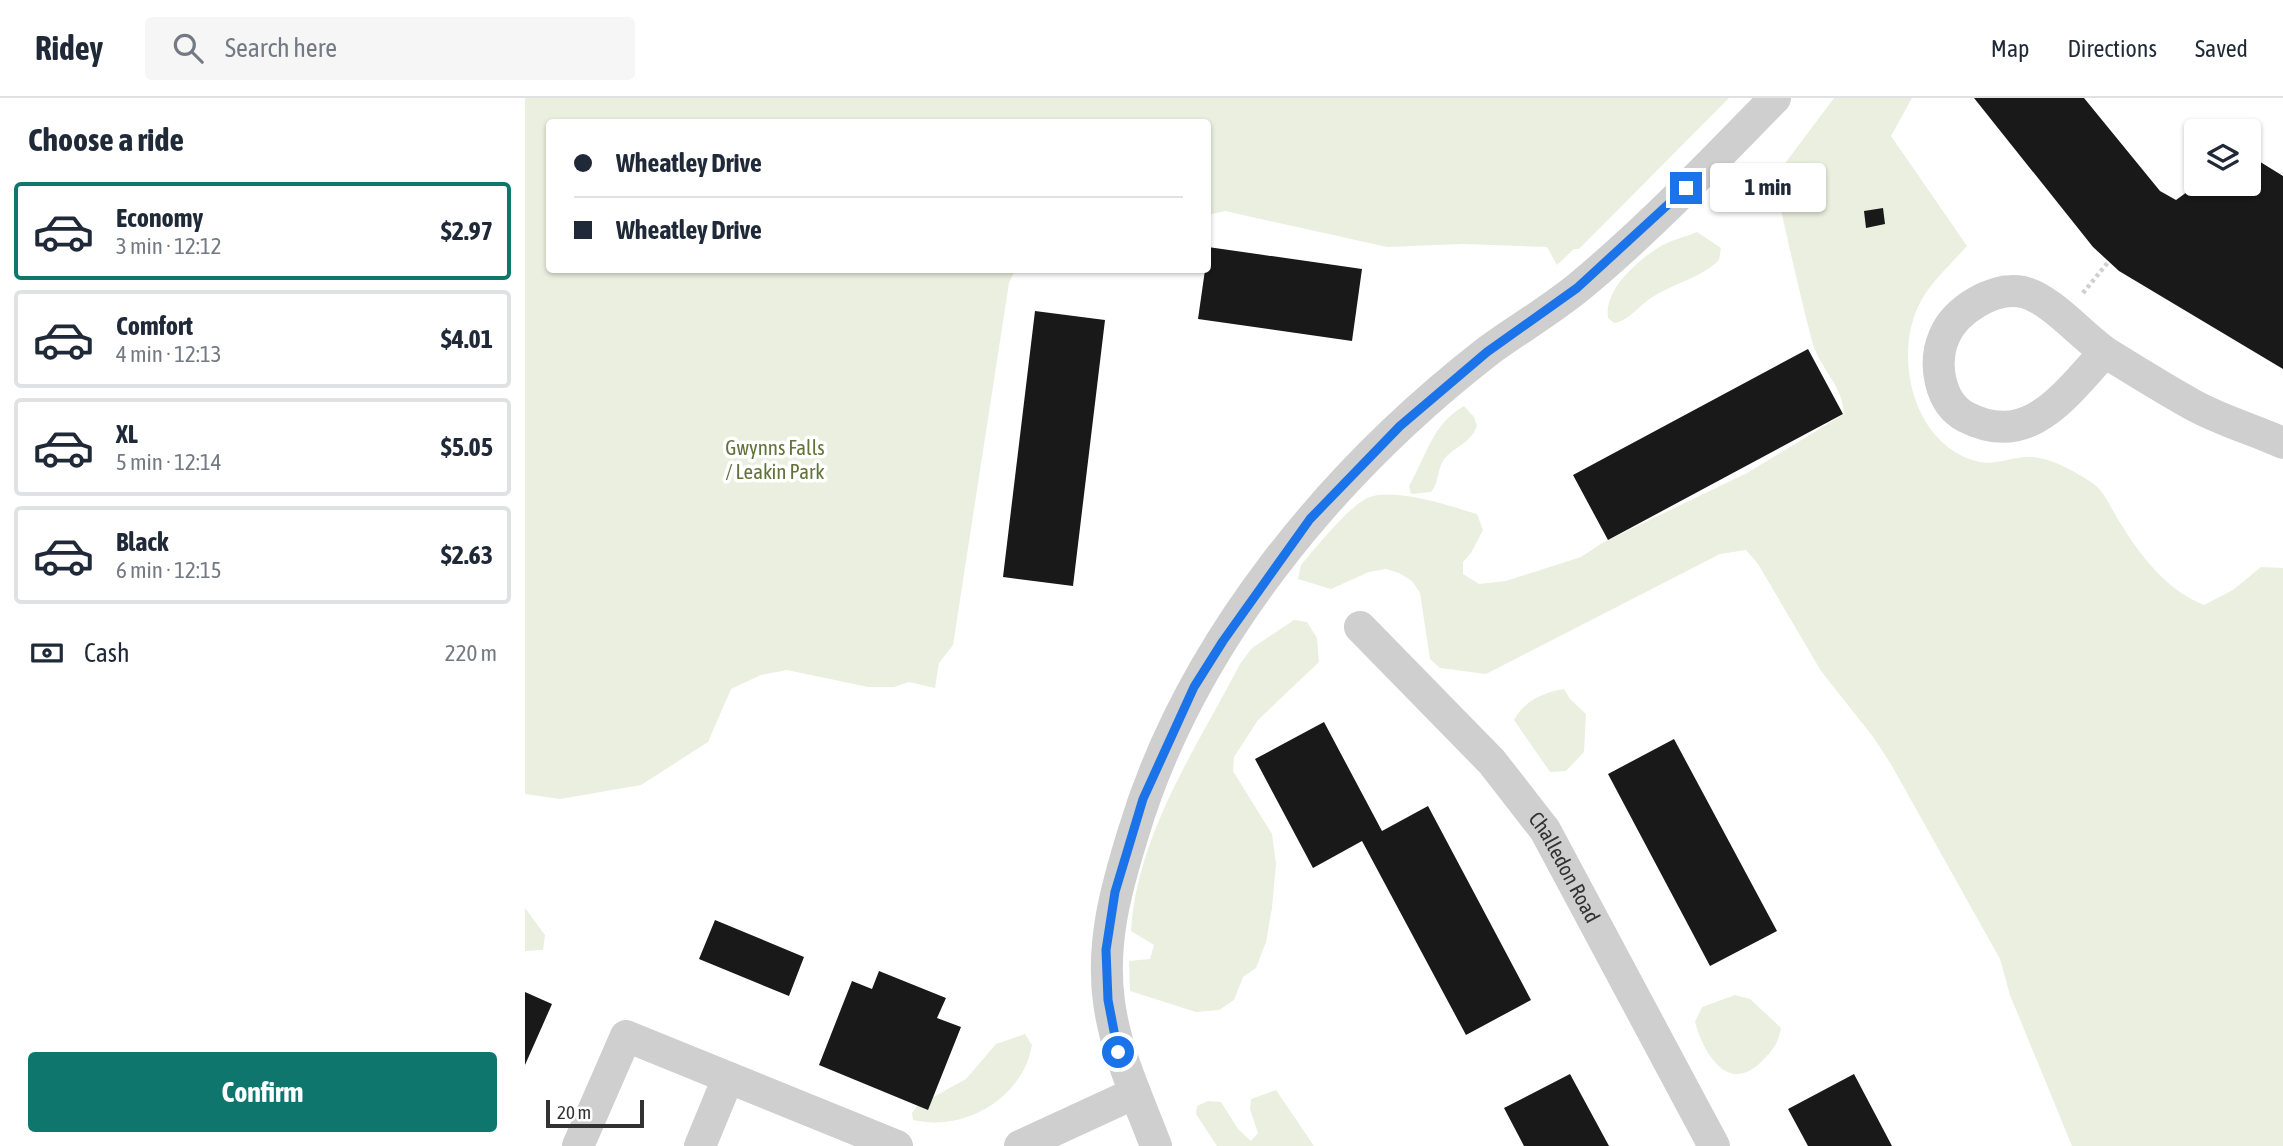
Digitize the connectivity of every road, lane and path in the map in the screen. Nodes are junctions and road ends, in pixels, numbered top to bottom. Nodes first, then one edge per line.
1 (1775, 98) edge
2 (2105, 352) junction
3 (2283, 443) edge
4 (1360, 627) dead end
5 (728, 1078) junction
6 (1135, 1093) junction
7 (578, 1146) edge
8 (700, 1146) edge
9 (897, 1146) edge
10 (1020, 1146) edge
11 (1156, 1146) edge
12 (1714, 1146) edge

1 - 6 street
2 - 2 street
2 - 3 street
4 - 12 street, Challedon Road
5 - 7 street
5 - 8 street
5 - 9 street
6 - 10 street
6 - 11 street

